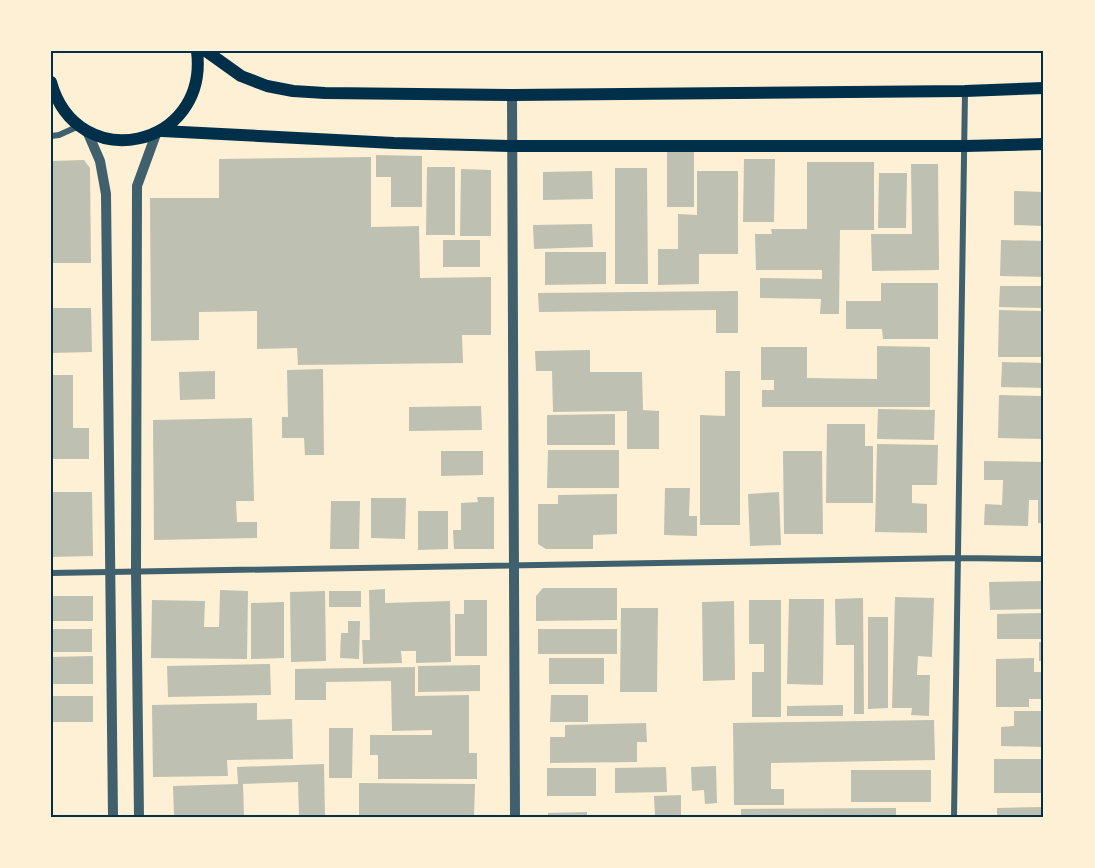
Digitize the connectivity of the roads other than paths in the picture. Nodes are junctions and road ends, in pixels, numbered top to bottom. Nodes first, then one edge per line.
1 (197, 51) edge
2 (206, 51) edge
3 (51, 81) edge
4 (1044, 88) edge
5 (965, 91) junction
6 (512, 95) junction
7 (83, 129) junction
8 (159, 132) junction
9 (51, 136) edge
10 (1044, 144) edge
11 (512, 146) junction
12 (965, 146) junction
13 (959, 558) junction
14 (1044, 560) edge
15 (516, 565) junction
16 (109, 571) junction
17 (136, 571) junction
18 (51, 573) edge
19 (112, 817) edge
20 (139, 817) edge
21 (515, 817) edge
22 (954, 817) edge

1 - 8 main road
2 - 6 main road
3 - 7 main road
4 - 5 main road
5 - 6 main road
5 - 12 street
6 - 11 street
7 - 8 main road
7 - 9 street
7 - 16 street
8 - 11 main road
8 - 17 street
10 - 12 main road
11 - 12 main road
11 - 15 street
12 - 13 street
13 - 14 street
13 - 15 street
13 - 22 street
15 - 17 street
15 - 21 street
16 - 17 street
16 - 18 street
16 - 19 street
17 - 20 street

